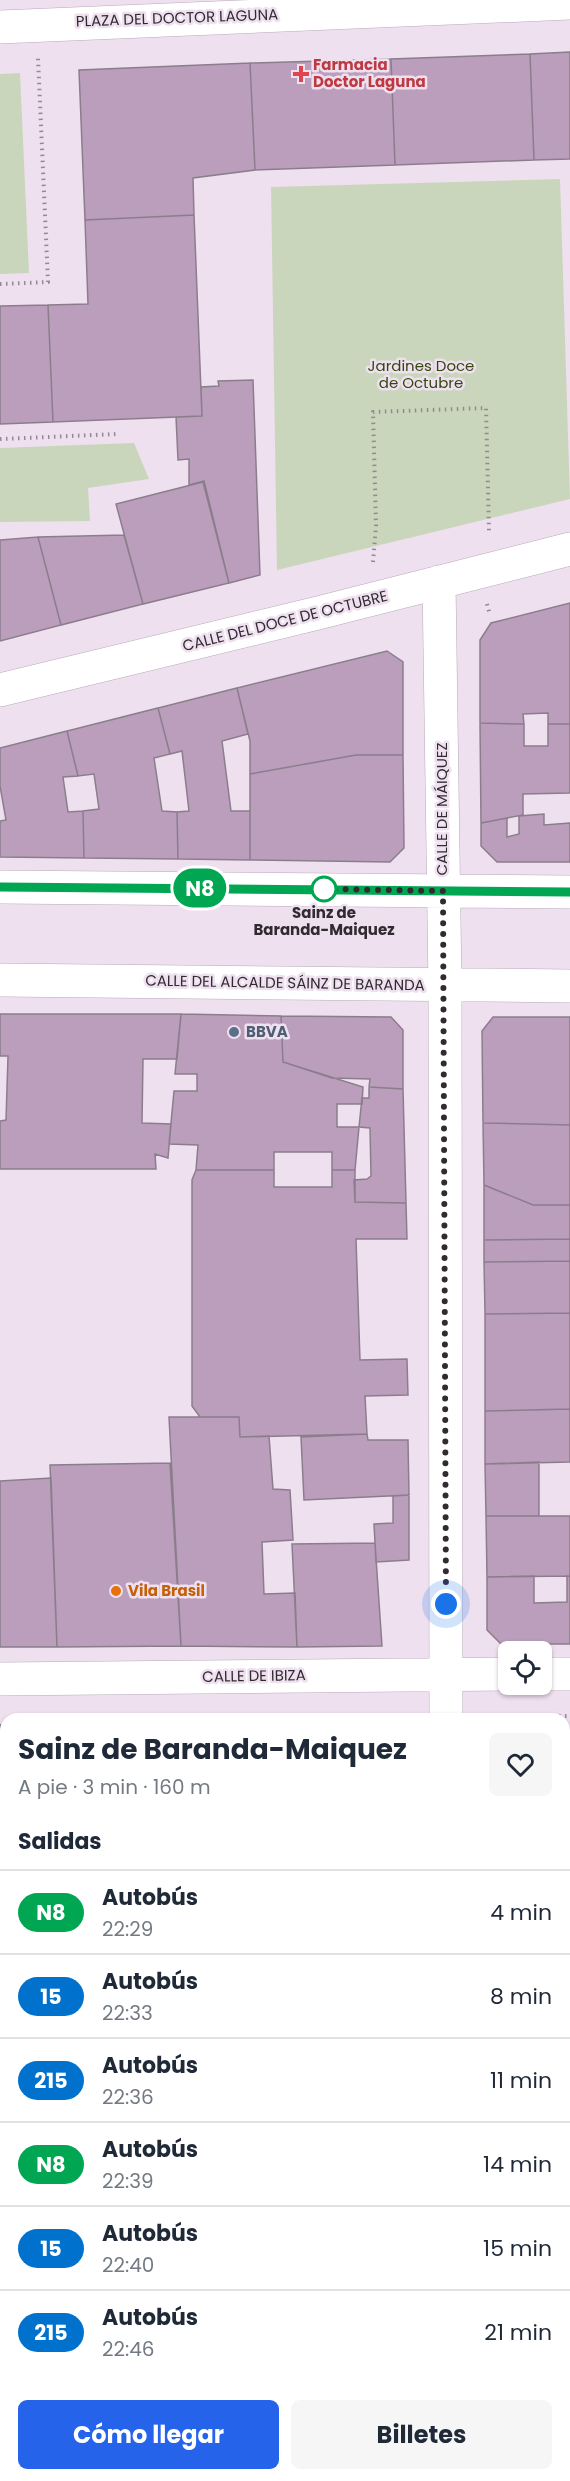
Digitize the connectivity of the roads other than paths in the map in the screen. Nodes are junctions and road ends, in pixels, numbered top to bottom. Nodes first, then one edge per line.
1 (570, 3) edge
2 (167, 9) edge
3 (0, 27) edge
4 (570, 549) edge
5 (439, 582) junction
6 (0, 690) edge
7 (0, 887) edge
8 (443, 891) junction
9 (570, 892) edge
10 (0, 980) edge
11 (445, 985) junction
12 (570, 986) edge
13 (446, 1674) junction
14 (498, 1674) edge
15 (552, 1674) edge
16 (570, 1674) edge
17 (0, 1679) edge
18 (446, 1713) edge

1 - 2 street, PLAZA DEL DOCTOR LAGUNA
2 - 3 street, PLAZA DEL DOCTOR LAGUNA
4 - 5 street, CALLE DEL DOCE DE OCTUBRE
5 - 6 street, CALLE DEL DOCE DE OCTUBRE
5 - 8 street, CALLE DE MÁIQUEZ
7 - 8 street
8 - 9 street
8 - 11 street, CALLE DE MÁIQUEZ
10 - 11 street, CALLE DEL ALCALDE SÁINZ DE BARANDA
11 - 12 street, CALLE DEL ALCALDE SÁINZ DE BARANDA
11 - 13 street, CALLE DE MÁIQUEZ
13 - 14 street, CALLE DE IBIZA
13 - 17 street, CALLE DE IBIZA
13 - 18 street, CALLE DE MÁIQUEZ
15 - 16 street

